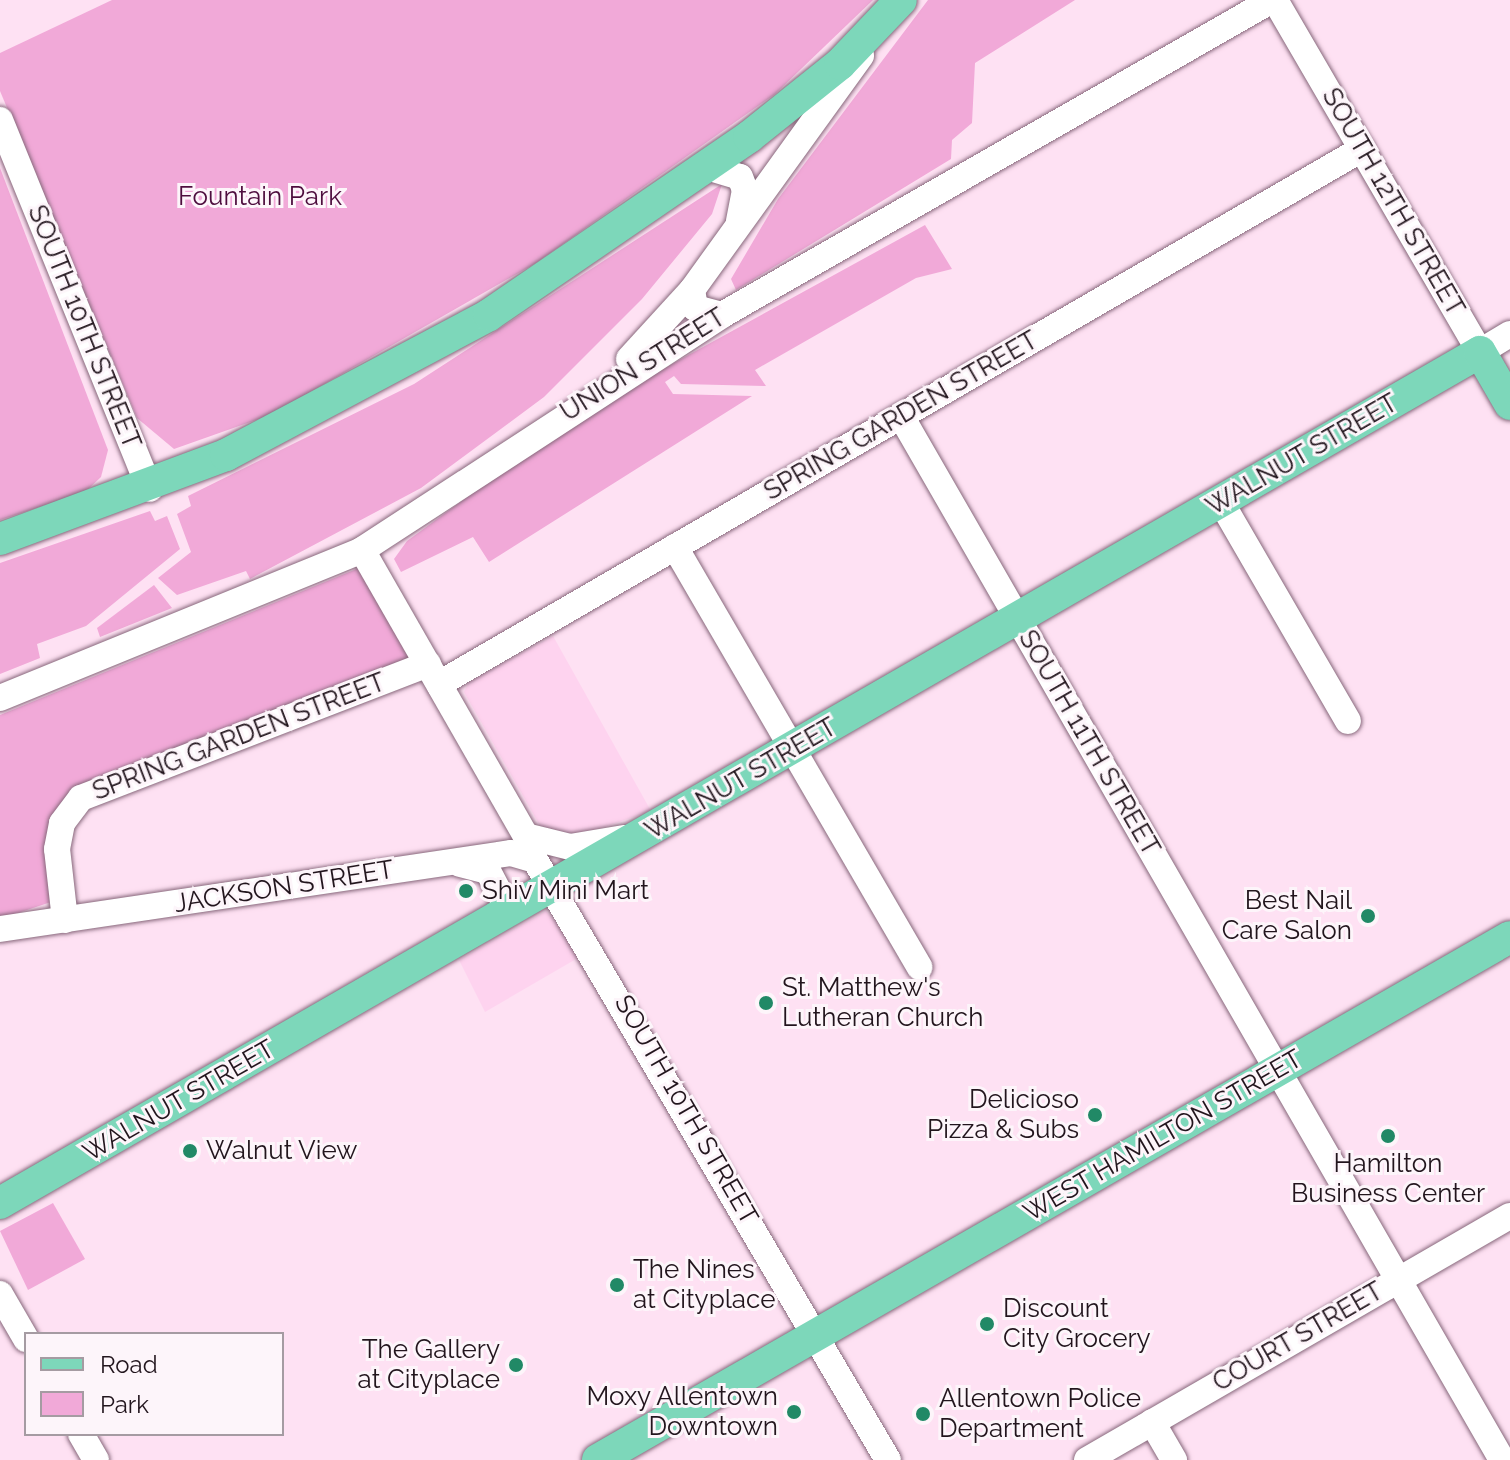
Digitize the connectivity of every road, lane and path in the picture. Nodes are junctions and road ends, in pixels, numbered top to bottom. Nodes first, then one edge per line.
1 (1274, 0) edge
2 (895, 8) edge
3 (0, 120) edge
4 (749, 137) junction
5 (1362, 149) junction
6 (707, 167) junction
7 (775, 176) junction
8 (736, 228) junction
9 (692, 290) junction
10 (722, 315) junction
11 (1510, 334) edge
12 (1480, 352) junction
13 (588, 397) junction
14 (1510, 404) edge
15 (901, 416) junction
16 (150, 489) junction
17 (1221, 502) junction
18 (0, 539) edge
19 (675, 547) junction
20 (362, 550) junction
21 (1017, 618) junction
22 (434, 674) junction
23 (0, 698) edge
24 (1348, 721) dead end
25 (793, 751) junction
26 (648, 833) junction
27 (518, 844) junction
28 (448, 862) junction
29 (555, 886) junction
30 (509, 911) junction
31 (65, 920) junction
32 (0, 929) edge
33 (1510, 937) edge
34 (919, 967) dead end
35 (1281, 1068) junction
36 (0, 1203) edge
37 (1510, 1216) edge
38 (1399, 1279) junction
39 (0, 1294) edge
40 (24, 1336) edge
41 (816, 1336) junction
42 (1152, 1422) junction
43 (82, 1436) edge
44 (96, 1460) edge
45 (598, 1460) edge
46 (888, 1460) edge
47 (1087, 1460) edge
48 (1174, 1460) edge
49 (1502, 1460) edge

1 - 5 street, SOUTH 12TH STREET
1 - 10 street, UNION STREET
2 - 4 main road
2 - 7 street
3 - 16 street, SOUTH 10TH STREET
4 - 6 main road
4 - 7 street
5 - 12 street, SOUTH 12TH STREET
5 - 15 street, SPRING GARDEN STREET
6 - 8 street
6 - 16 main road
7 - 8 street
8 - 9 street
9 - 10 street
9 - 13 street
10 - 13 street, UNION STREET
11 - 12 street
12 - 14 main road, SOUTH 12TH STREET
12 - 17 main road, WALNUT STREET
13 - 20 street, UNION STREET
15 - 19 street, SPRING GARDEN STREET
15 - 21 street, SOUTH 11TH STREET
16 - 18 main road
17 - 21 main road, WALNUT STREET
17 - 24 street
19 - 22 street, SPRING GARDEN STREET
19 - 25 street
20 - 22 street
20 - 23 street, UNION STREET
21 - 25 main road, WALNUT STREET
21 - 35 street, SOUTH 11TH STREET
22 - 27 street
22 - 31 street, SPRING GARDEN STREET
25 - 26 main road, WALNUT STREET
25 - 34 street
26 - 27 street
26 - 29 main road, WALNUT STREET
27 - 28 street, JACKSON STREET
27 - 29 street
28 - 30 street
28 - 31 street, JACKSON STREET
29 - 30 main road, WALNUT STREET
29 - 41 street, SOUTH 10TH STREET
30 - 36 main road, WALNUT STREET
31 - 32 street, JACKSON STREET
33 - 35 main road, WEST HAMILTON STREET
35 - 38 street, SOUTH 11TH STREET
35 - 41 main road, WEST HAMILTON STREET
37 - 38 street, COURT STREET
38 - 42 street, COURT STREET
38 - 49 street, SOUTH 11TH STREET
39 - 40 street
41 - 45 main road, WEST HAMILTON STREET
41 - 46 street, SOUTH 10TH STREET
42 - 47 street, COURT STREET
42 - 48 street
43 - 44 street

